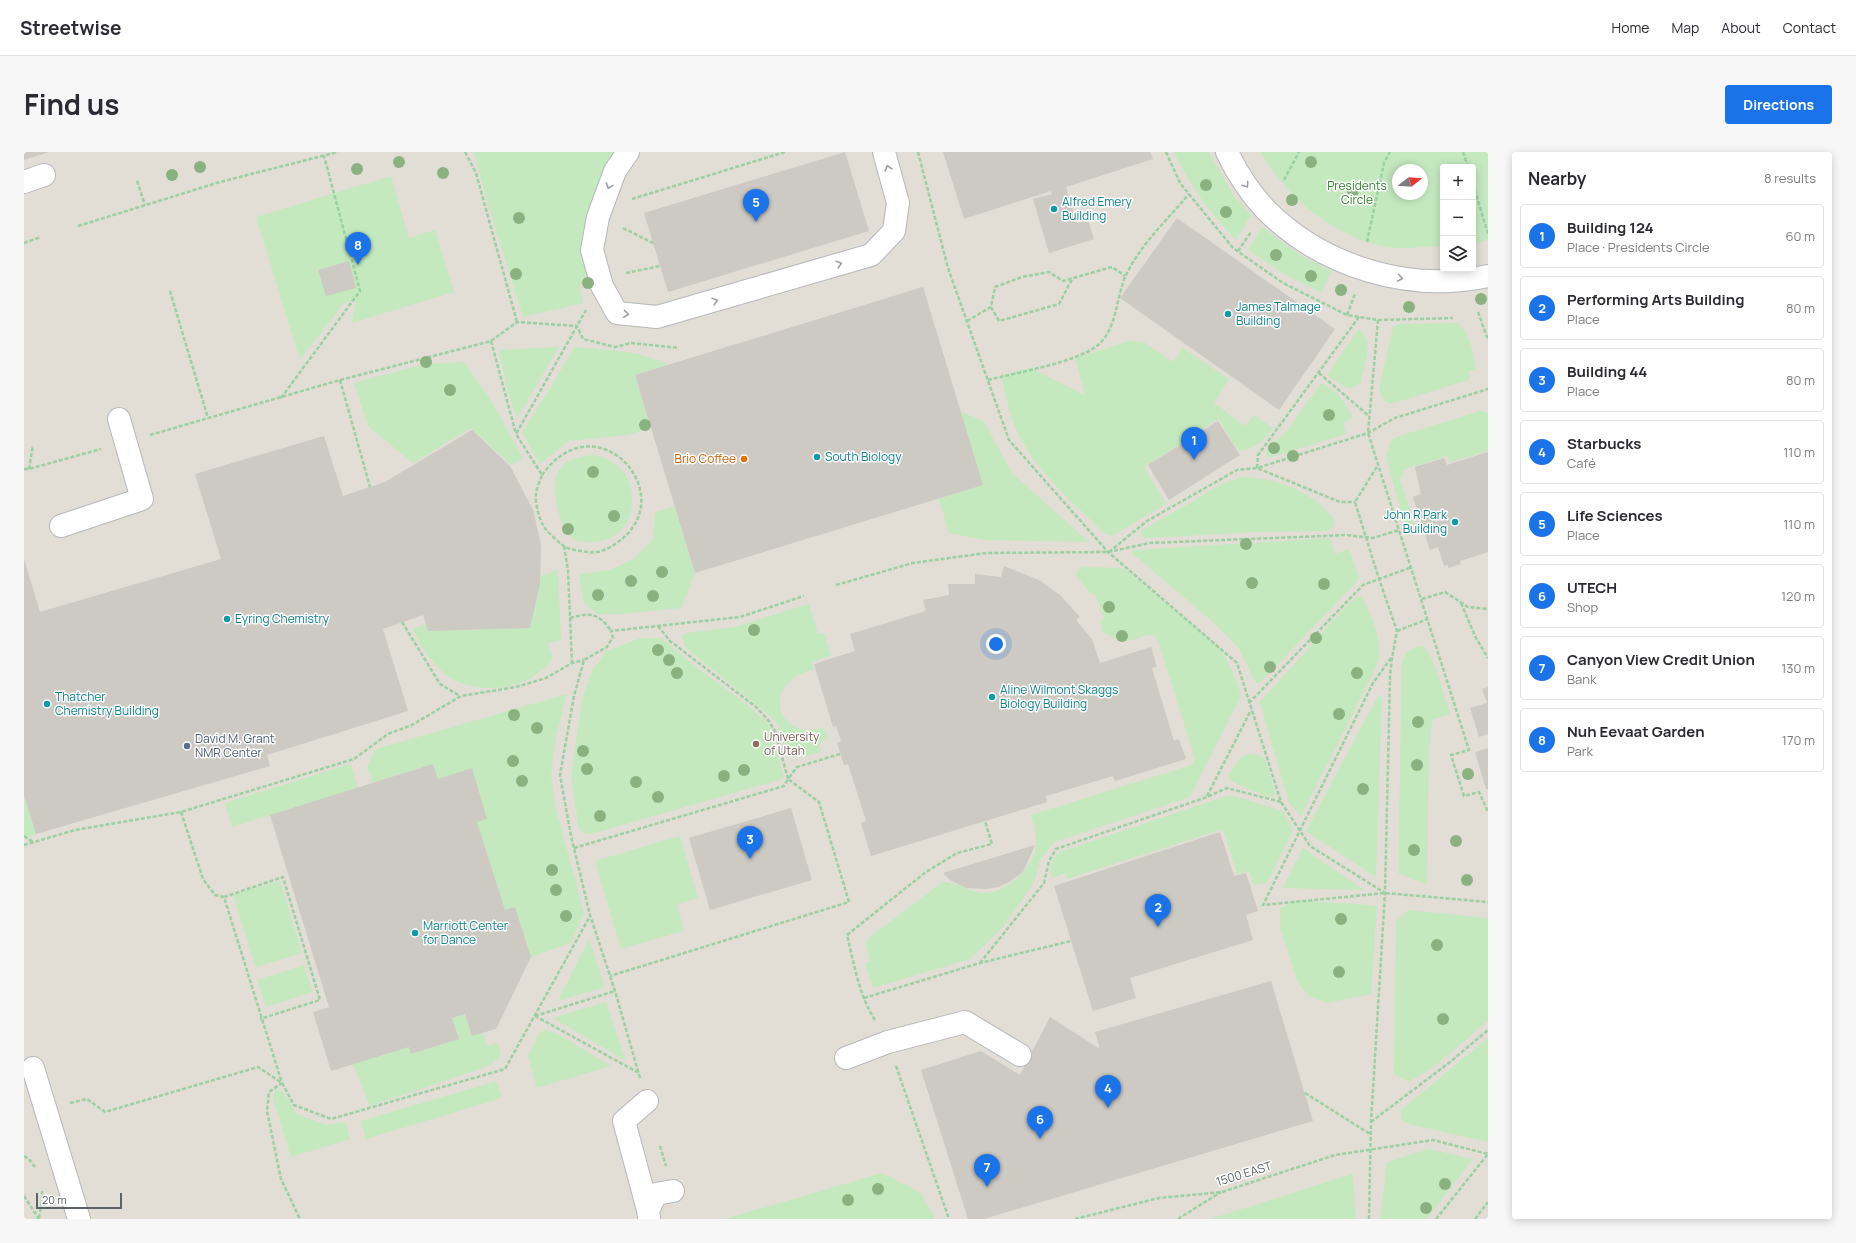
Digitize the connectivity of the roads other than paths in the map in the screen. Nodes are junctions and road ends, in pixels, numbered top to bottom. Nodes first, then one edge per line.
1 (628, 152) edge
2 (884, 152) edge
3 (1226, 152) edge
4 (1488, 276) edge
5 (119, 418) dead end
6 (61, 526) dead end
7 (1020, 1055) dead end
8 (846, 1058) dead end
9 (33, 1068) dead end
10 (647, 1100) road end
11 (672, 1191) road end
12 (649, 1214) edge
13 (79, 1219) edge

1 -> 2 street
3 -> 4 street
5 - 6 street
7 - 8 street
9 - 13 street
10 - 12 street
11 - 12 street

